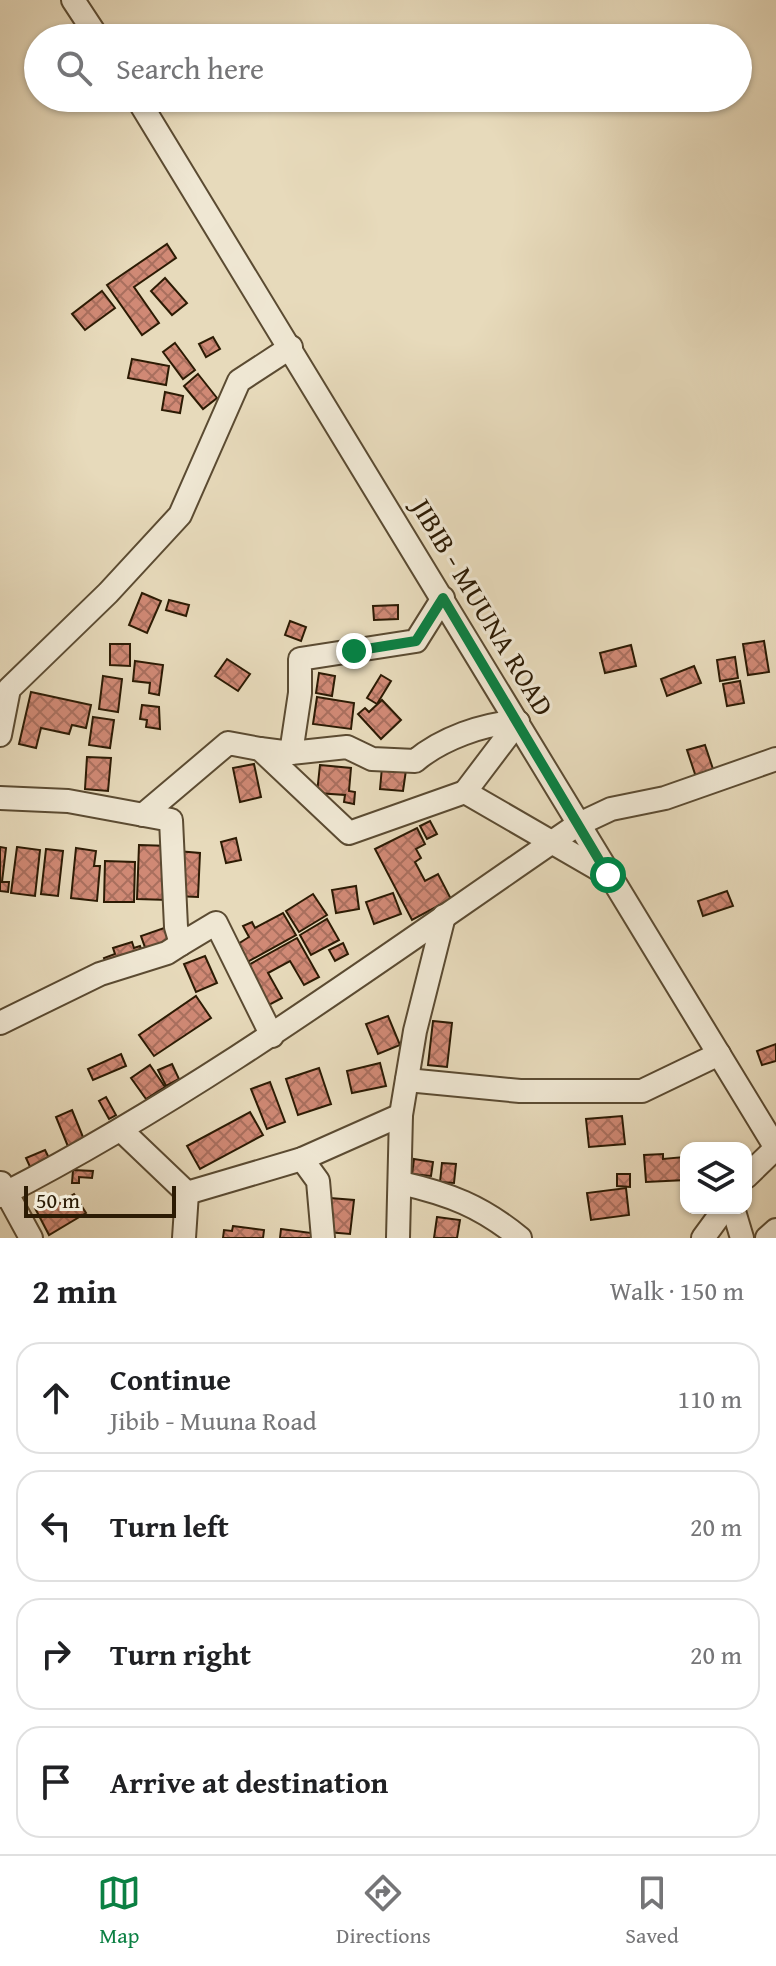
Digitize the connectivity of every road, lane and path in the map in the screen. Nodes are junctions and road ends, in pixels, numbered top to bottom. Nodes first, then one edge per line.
1 (73, 0) edge
2 (89, 24) edge
3 (146, 112) edge
4 (291, 347) junction
5 (443, 598) junction
6 (518, 722) junction
7 (0, 735) edge
8 (260, 749) junction
9 (291, 753) junction
10 (776, 759) edge
11 (465, 792) junction
12 (0, 798) edge
13 (143, 815) junction
14 (577, 825) junction
15 (549, 844) junction
16 (608, 875) junction
17 (444, 916) junction
18 (181, 944) junction
19 (0, 1023) edge
20 (272, 1036) junction
21 (719, 1054) junction
22 (407, 1080) junction
23 (401, 1115) junction
24 (121, 1130) junction
25 (776, 1148) edge
26 (302, 1159) junction
27 (752, 1171) edge
28 (401, 1183) junction
29 (2, 1190) edge
30 (187, 1193) junction
31 (721, 1214) edge
32 (735, 1214) edge
33 (776, 1230) edge
34 (31, 1238) edge
35 (184, 1238) edge
36 (323, 1238) edge
37 (398, 1238) edge
38 (520, 1238) edge
39 (703, 1238) edge
40 (742, 1238) edge
41 (767, 1238) edge

1 - 2 street
3 - 4 street, JIBIB - MUUNA ROAD
4 - 5 street, JIBIB - MUUNA ROAD
4 - 7 street
5 - 6 street, JIBIB - MUUNA ROAD
5 - 9 street
6 - 9 street
6 - 11 street
6 - 14 street, JIBIB - MUUNA ROAD
8 - 9 street
8 - 11 street
8 - 13 street
10 - 14 street
11 - 15 street
12 - 13 street
13 - 18 street
14 - 15 street
14 - 16 street, JIBIB - MUUNA ROAD
15 - 16 street
15 - 17 street
16 - 21 street, JIBIB - MUUNA ROAD
17 - 20 street
17 - 22 street
18 - 19 street
18 - 20 street
20 - 24 street
21 - 22 street
21 - 25 street, JIBIB - MUUNA ROAD
22 - 23 street
23 - 26 street
23 - 28 street
24 - 29 street
24 - 30 street
25 - 27 street
26 - 30 street
26 - 36 street
28 - 37 street
28 - 38 street
29 - 34 street
30 - 35 street
31 - 39 street
32 - 40 street
33 - 41 street

